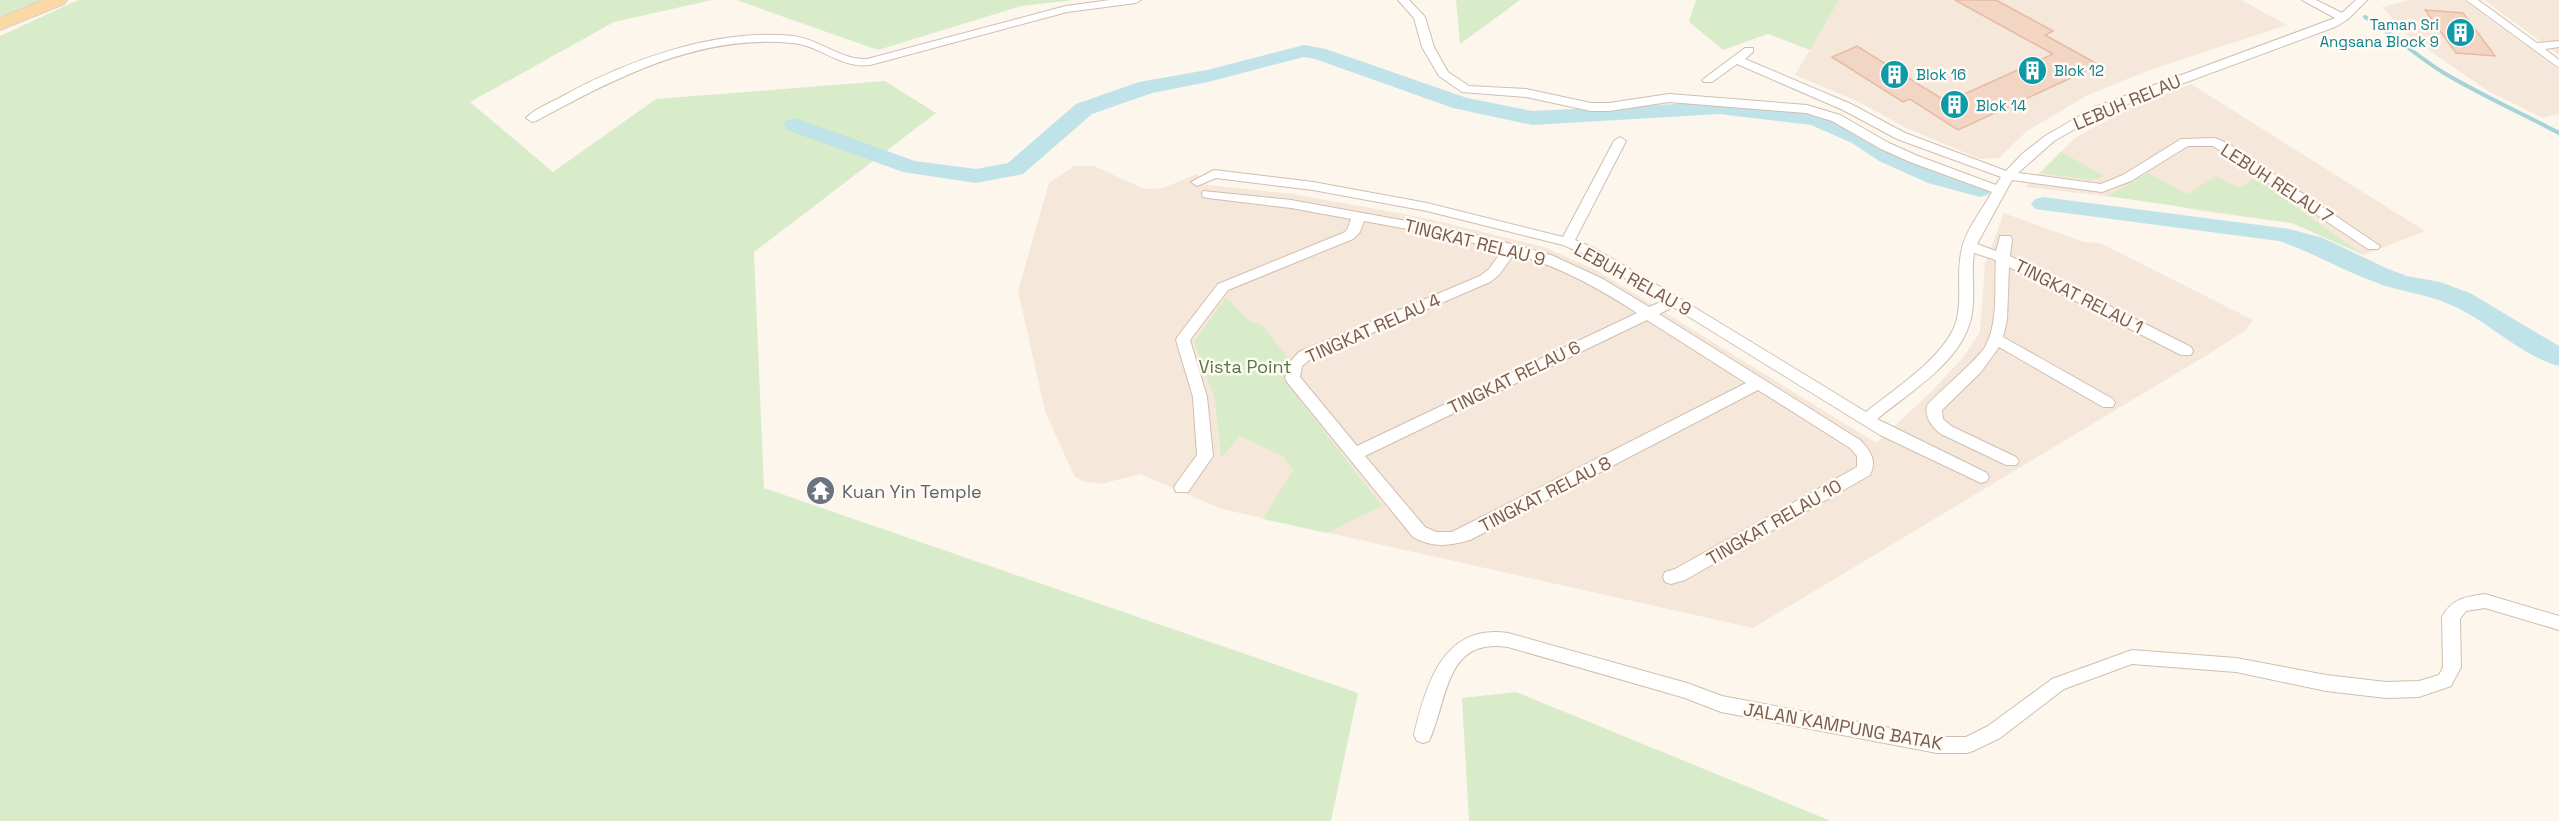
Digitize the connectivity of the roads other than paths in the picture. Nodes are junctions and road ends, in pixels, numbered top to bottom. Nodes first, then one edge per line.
1 (58, 0) edge
2 (1136, 0) edge
3 (1403, 0) edge
4 (2307, 0) edge
5 (2362, 0) edge
6 (2471, 0) edge
7 (2343, 18) junction
8 (0, 25) edge
9 (2559, 44) edge
10 (2535, 47) junction
11 (1749, 50) dead end
12 (1736, 59) junction
13 (2559, 64) edge
14 (1708, 80) dead end
15 (532, 118) dead end
16 (1620, 141) dead end
17 (2009, 176) junction
18 (1197, 182) dead end
19 (1999, 190) junction
20 (1208, 194) dead end
21 (1359, 216) junction
22 (2005, 239) dead end
23 (1567, 242) junction
24 (1969, 246) junction
25 (2373, 246) dead end
26 (1511, 248) junction
27 (2001, 257) junction
28 (1674, 301) junction
29 (1648, 314) junction
30 (1996, 339) junction
31 (2186, 351) dead end
32 (1758, 383) junction
33 (2108, 403) dead end
34 (1866, 420) junction
35 (1354, 454) junction
36 (1866, 458) joint
37 (2011, 461) dead end
38 (1981, 477) dead end
39 (1182, 488) dead end
40 (1671, 577) dead end
41 (2559, 622) edge
42 (1423, 735) dead end

1 - 8 main road
2 - 15 street
3 - 19 street
4 - 7 street
5 - 7 street, LEBUH RELAU
6 - 10 street
7 - 17 street, LEBUH RELAU
9 - 10 street
10 - 13 street
11 - 12 street
12 - 14 street
12 - 17 street, LEBUH RELAU 7
16 - 23 street
17 - 19 street, LEBUH RELAU
17 - 25 street, LEBUH RELAU 7
18 - 23 street, LEBUH RELAU 9
19 - 24 street, LEBUH RELAU
20 - 21 street, TINGKAT RELAU 9
21 - 26 street, TINGKAT RELAU 9
21 - 39 street
22 - 27 street
23 - 28 street, LEBUH RELAU 9
24 - 27 street, TINGKAT RELAU 1
24 - 34 street, LEBUH RELAU
26 - 29 street, TINGKAT RELAU 9
26 - 35 street, TINGKAT RELAU 4
27 - 30 street
27 - 31 street, TINGKAT RELAU 1
28 - 29 street, TINGKAT RELAU 6
28 - 34 street, LEBUH RELAU 9
29 - 32 street, TINGKAT RELAU 9
29 - 35 street, TINGKAT RELAU 6
30 - 33 street
30 - 37 street
32 - 35 street, TINGKAT RELAU 8
32 - 36 street, TINGKAT RELAU 9
34 - 38 street, LEBUH RELAU 9
36 - 40 street, TINGKAT RELAU 10
41 - 42 street, JALAN KAMPUNG BATAK

